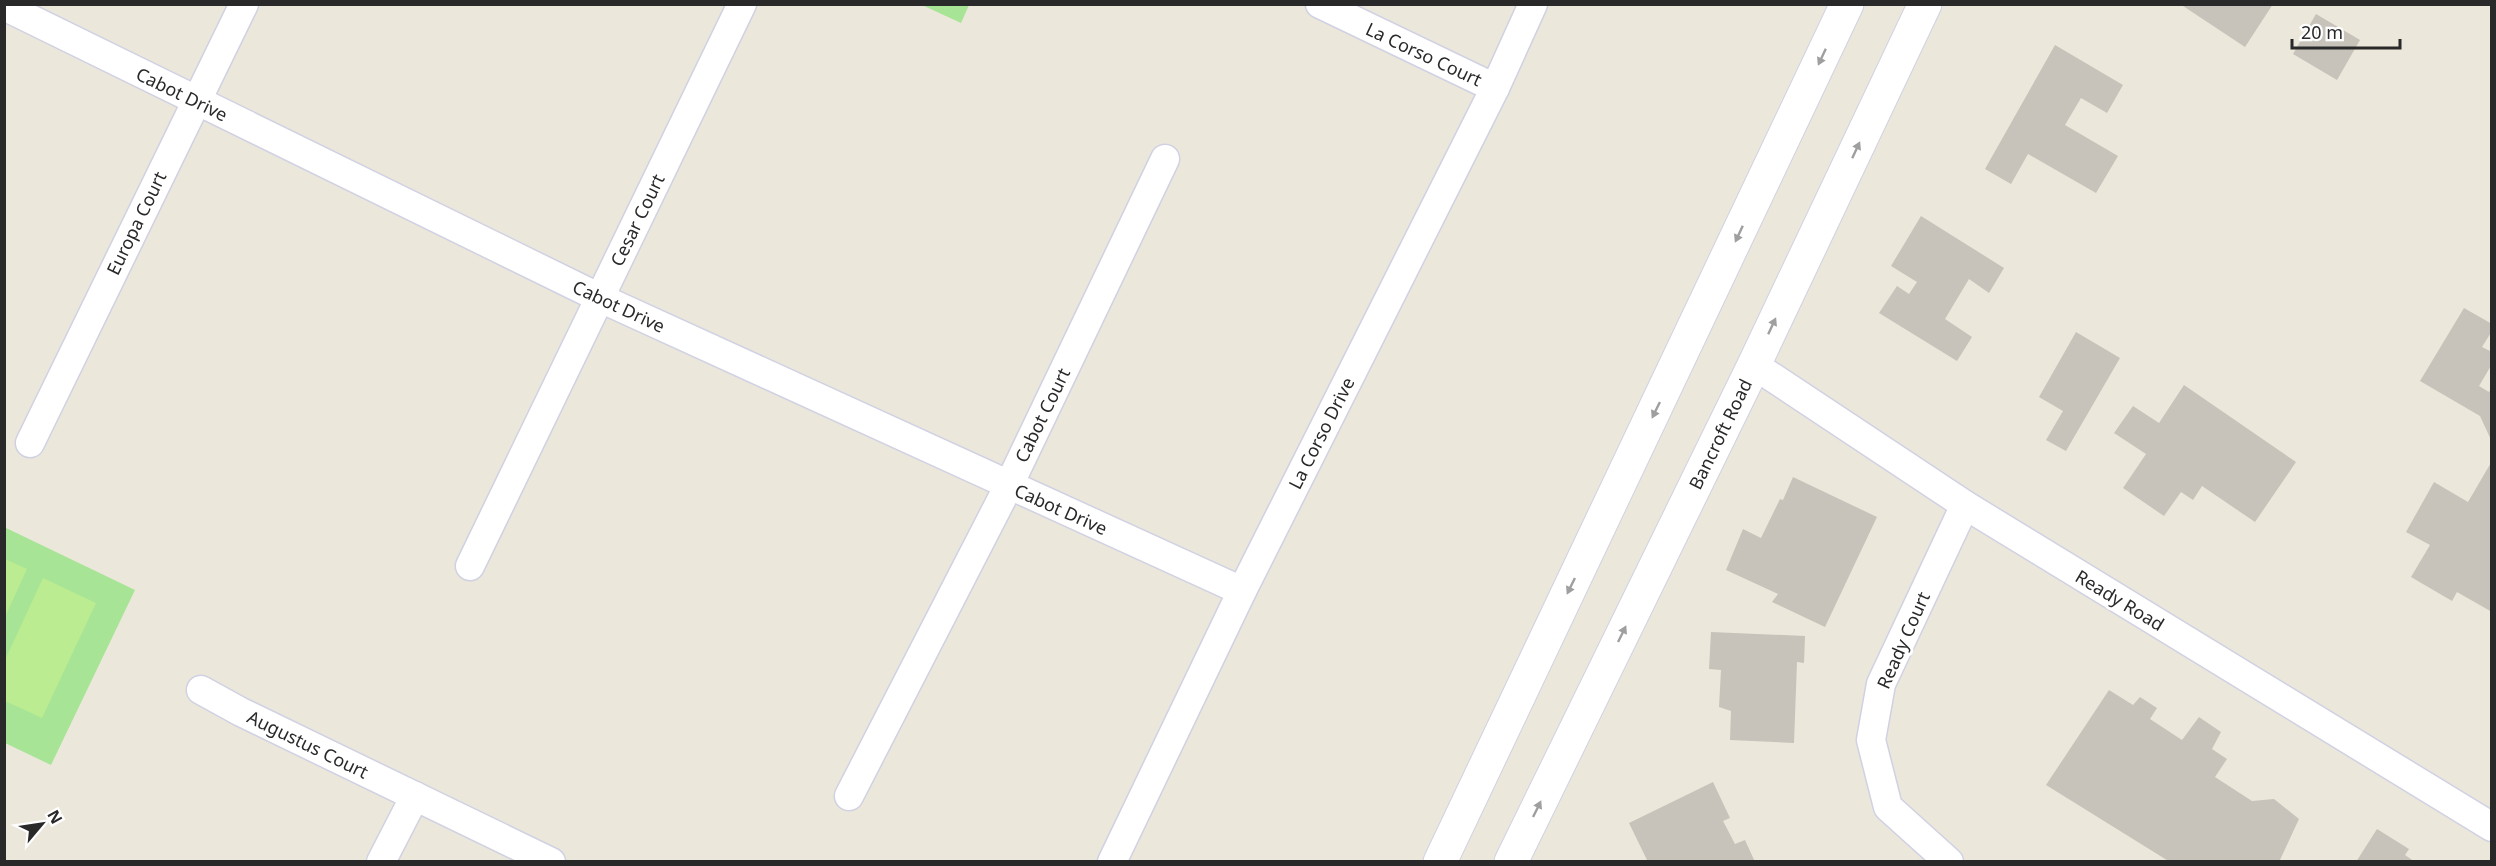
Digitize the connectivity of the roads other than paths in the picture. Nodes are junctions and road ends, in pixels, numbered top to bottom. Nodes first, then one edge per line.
1 (244, 4) edge
2 (742, 4) edge
3 (1320, 4) edge
4 (1533, 4) edge
5 (1847, 4) edge
6 (1925, 4) edge
7 (4, 6) edge
8 (1495, 88) junction
9 (196, 101) junction
10 (1165, 159) dead end
11 (600, 298) junction
12 (1754, 365) junction
13 (30, 443) dead end
14 (1008, 485) junction
15 (1965, 506) junction
16 (470, 566) dead end
17 (1242, 591) junction
18 (201, 690) dead end
19 (415, 796) junction
20 (849, 796) dead end
21 (2492, 827) edge
22 (381, 861) edge
23 (551, 861) edge
24 (1112, 861) edge
25 (1440, 861) edge
26 (1511, 861) edge
27 (1949, 861) edge

1 - 9 street, Europa Court
2 - 11 street, Cesar Court
3 - 8 street, La Corso Court
4 - 8 street, La Corso Drive
5 -> 25 main road
12 -> 6 main road, Bancroft Road
7 - 9 street, Cabot Drive
8 - 17 street, La Corso Drive
9 - 11 street, Cabot Drive
9 - 13 street, Europa Court
10 - 14 street, Cabot Court
11 - 14 street, Cabot Drive
11 - 16 street, Cesar Court
12 - 15 street, Ready Road
26 -> 12 main road, Bancroft Road
14 - 17 street, Cabot Drive
14 - 20 street, Cabot Court
15 - 21 street, Ready Road
15 - 27 street, Ready Court
17 - 24 street, La Corso Drive
18 - 19 street, Augustus Court
19 - 22 street
19 - 23 street, Augustus Court

